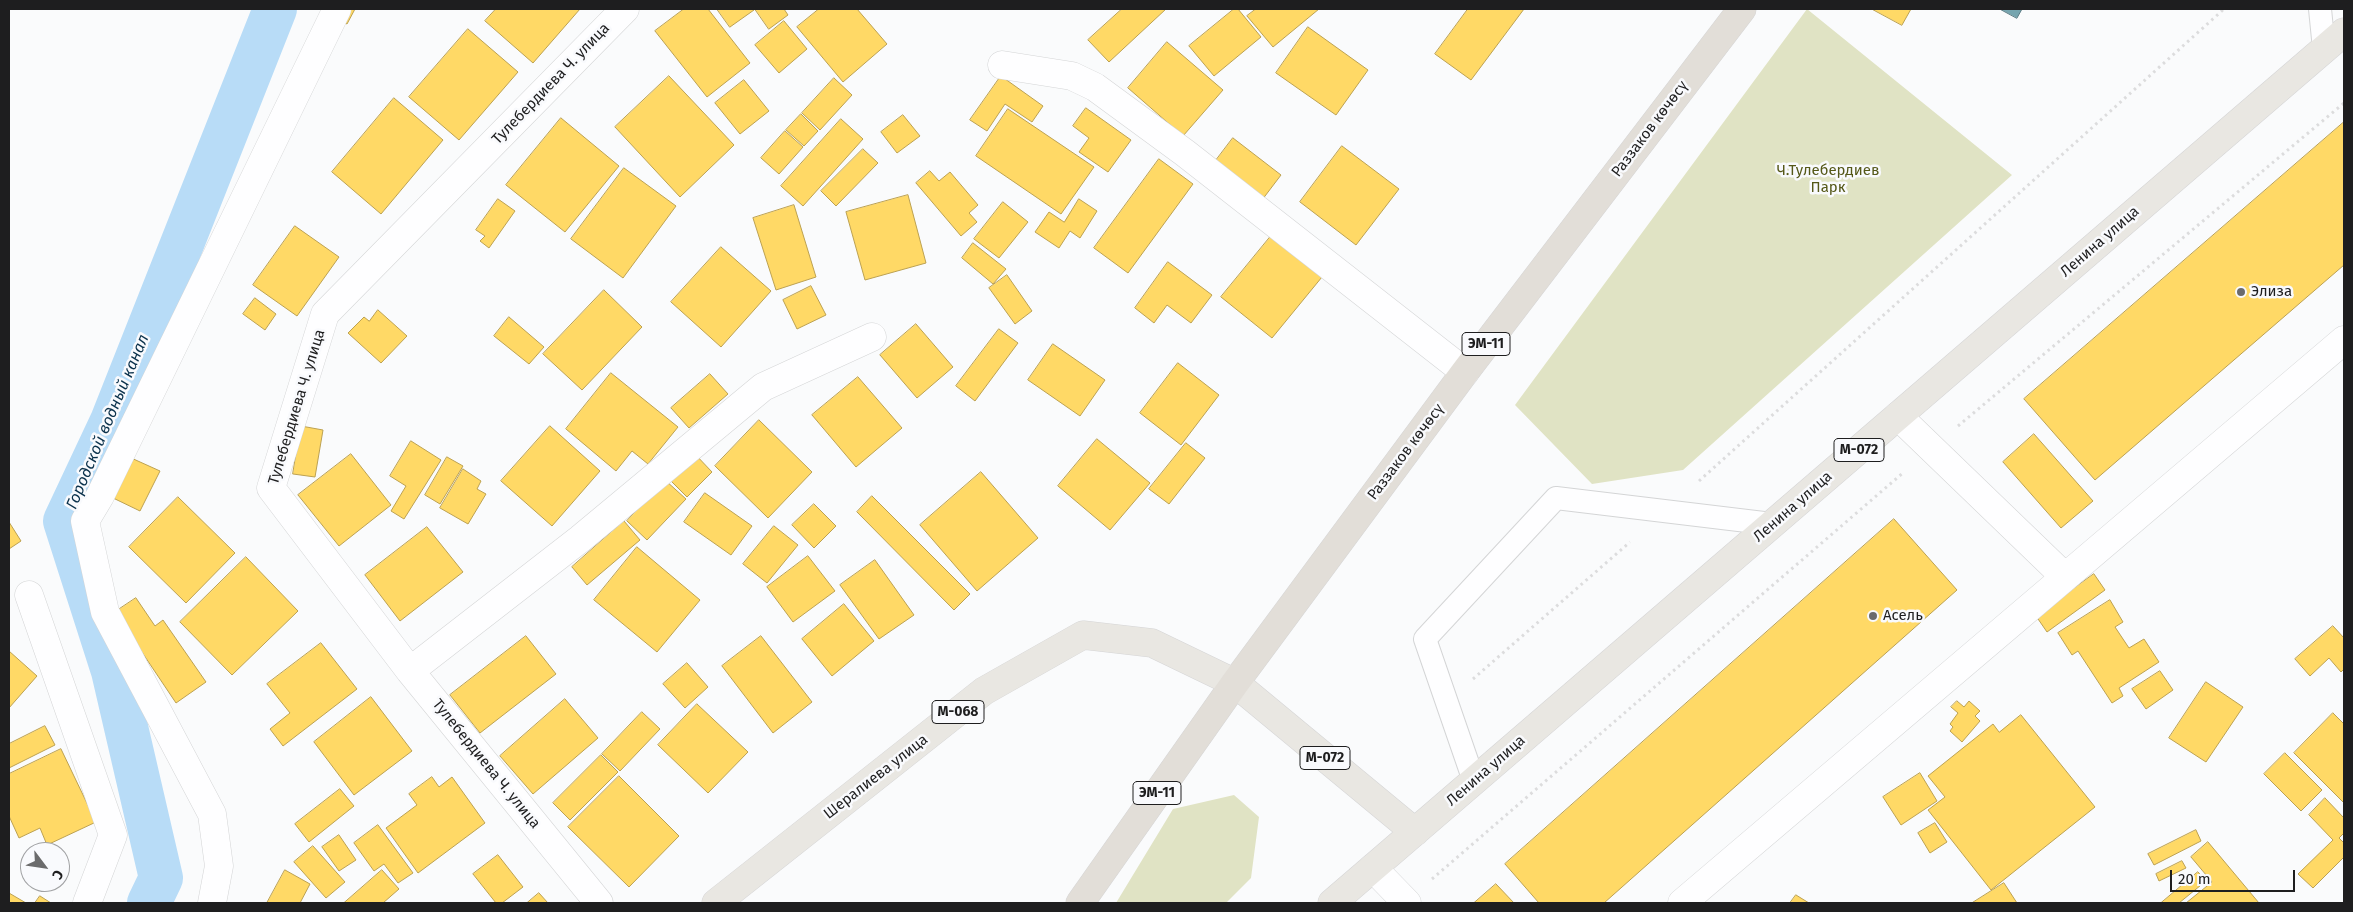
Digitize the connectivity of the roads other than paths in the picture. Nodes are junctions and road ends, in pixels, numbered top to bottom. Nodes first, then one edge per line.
1 (337, 9) edge
2 (625, 9) edge
3 (1742, 9) edge
4 (2320, 9) edge
5 (2334, 40) edge
6 (1002, 65) dead end
7 (872, 337) dead end
8 (2344, 340) edge
9 (1465, 372) junction
10 (1898, 416) junction
11 (1772, 524) junction
12 (2065, 576) junction
13 (29, 596) dead end
14 (410, 670) junction
15 (1235, 683) junction
16 (1474, 782) junction
17 (1415, 832) junction
18 (1373, 868) junction
19 (1406, 902) edge
20 (86, 903) edge
21 (212, 903) edge
22 (599, 903) edge
23 (716, 903) edge
24 (1080, 903) edge
25 (1332, 903) edge
26 (1682, 903) edge

1 - 21 street
2 - 14 street, Тулебердиева Ч. улица
3 - 9 highway, Раззаков көчөсү / ЭМ-11
4 - 5 lane
5 - 10 main road, Ленина улица / М-072
6 - 9 street
7 - 14 street
8 - 12 street
9 - 15 highway, Раззаков көчөсү / ЭМ-11
10 - 11 main road, Ленина улица / М-072
10 - 12 street
11 - 16 main road, Ленина улица / М-072
11 - 16 lane
12 - 26 street
13 - 20 street
14 - 22 street, Тулебердиева Ч. улица
15 - 17 main road, М-072
15 - 23 main road, Шералиева улица / М-068
15 - 24 highway, Раззаков көчөсү / ЭМ-11
16 - 17 main road, Ленина улица / М-072
17 - 18 main road, Ленина улица / М-072
18 - 19 street
18 - 25 main road, Ленина улица / М-072

